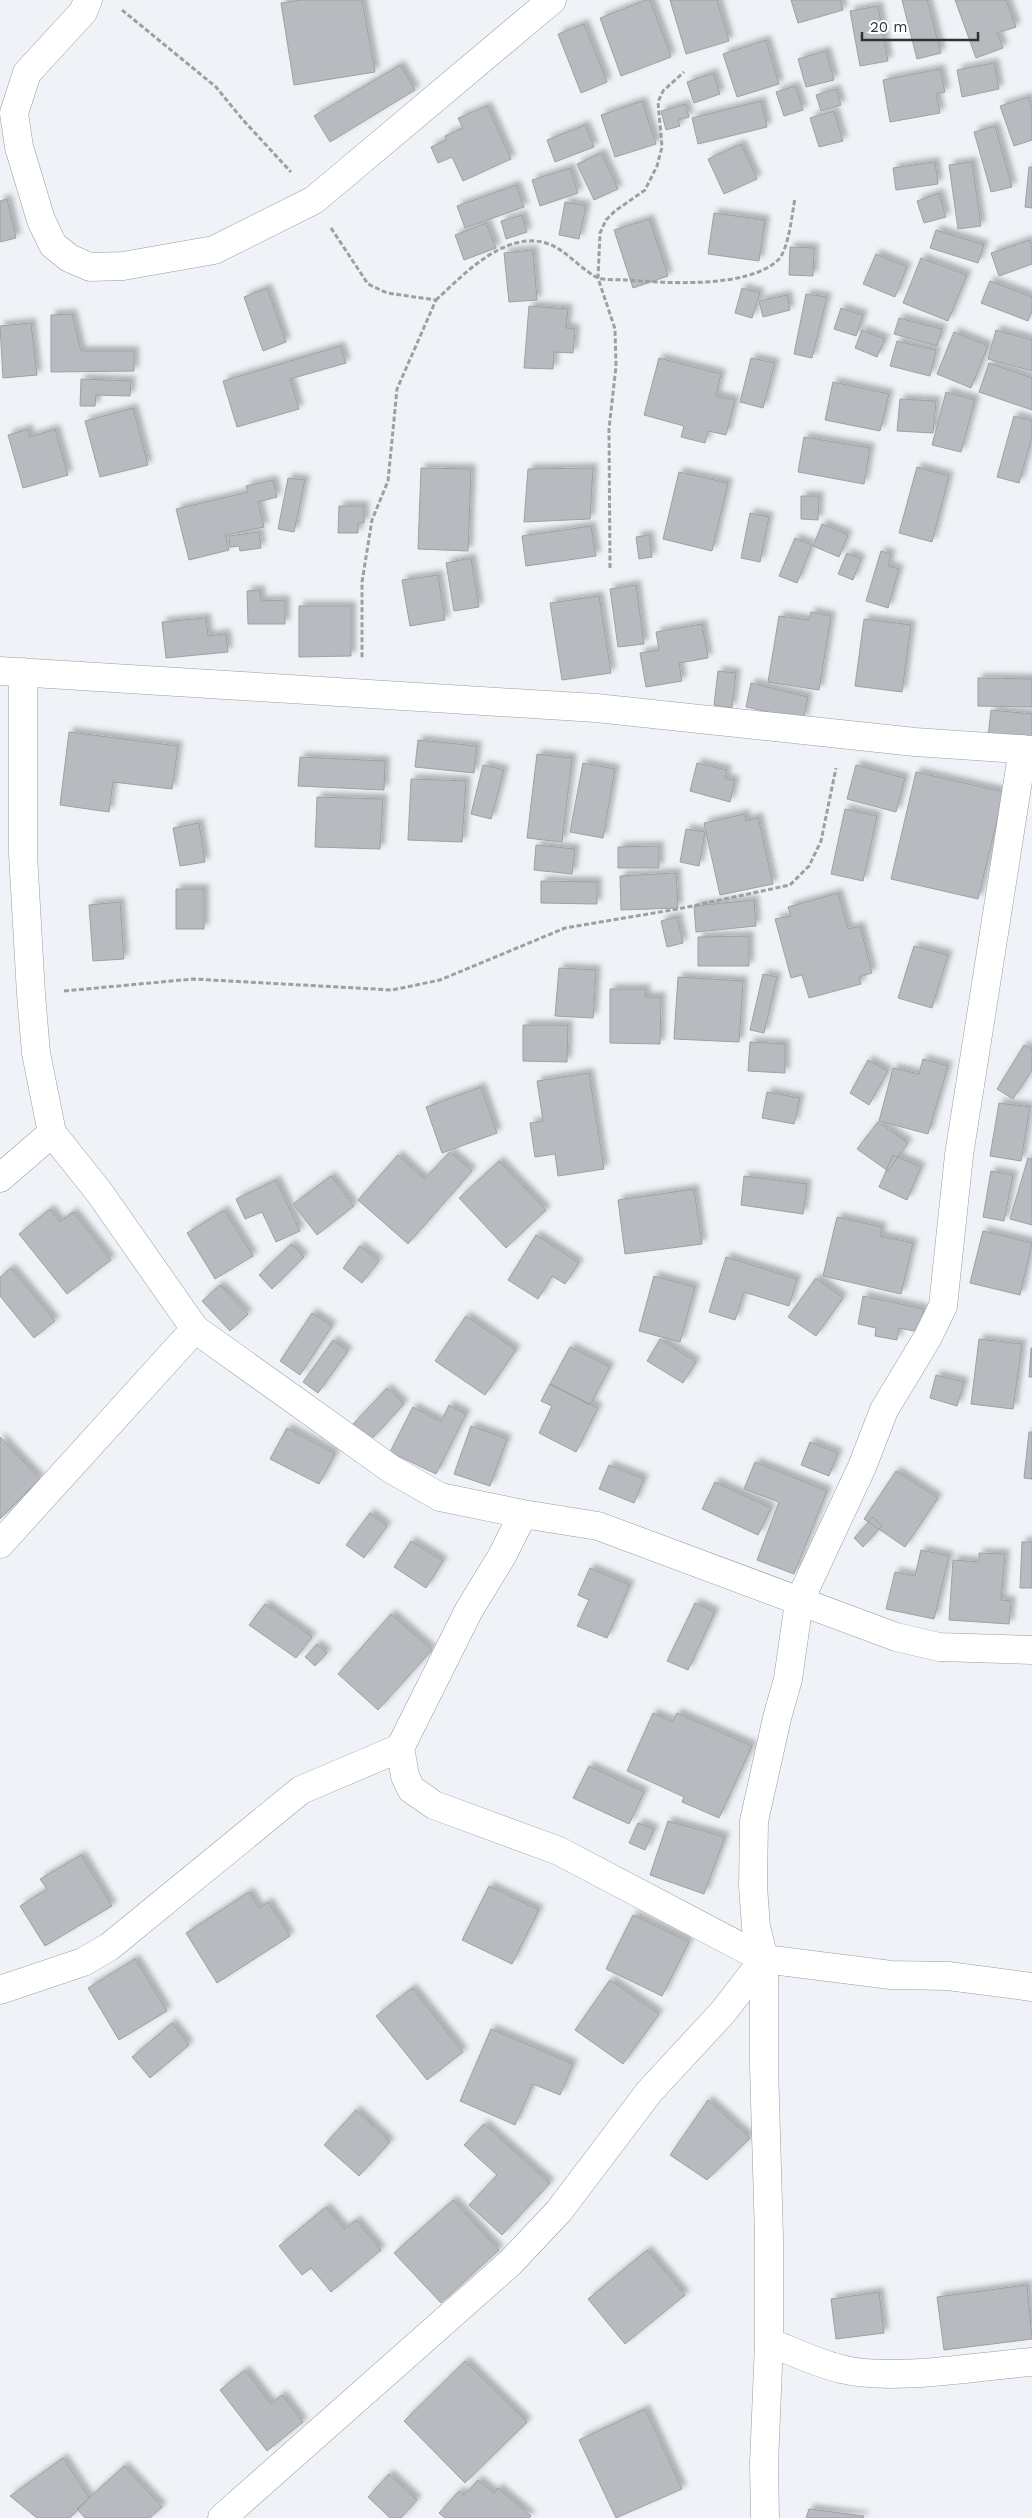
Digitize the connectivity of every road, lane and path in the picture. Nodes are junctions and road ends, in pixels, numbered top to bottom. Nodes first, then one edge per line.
1 (88, 0) edge
2 (552, 0) edge
3 (117, 6) dead end
4 (684, 72) dead end
5 (795, 198) dead end
6 (314, 200) junction
7 (598, 278) junction
8 (436, 300) junction
9 (610, 568) dead end
10 (12, 671) edge
11 (362, 692) junction
12 (843, 733) junction
13 (1028, 750) edge
14 (31, 994) junction
15 (52, 1133) junction
16 (0, 1178) edge
17 (195, 1329) junction
18 (523, 1514) junction
19 (0, 1544) edge
20 (798, 1602) junction
21 (1032, 1650) edge
22 (400, 1748) junction
23 (764, 1960) junction
24 (1032, 1987) edge
25 (0, 1990) edge
26 (769, 2342) junction
27 (1032, 2362) edge
28 (222, 2518) edge
29 (765, 2518) edge

1 - 6 street
2 - 6 street
3 - 6 path
4 - 7 path
5 - 7 path
6 - 8 path
7 - 8 path
7 - 9 path
8 - 11 path
10 - 11 street
10 - 14 street
11 - 12 street
12 - 13 street
12 - 14 path
13 - 20 street
14 - 15 street
15 - 16 street
15 - 17 street
17 - 18 street
17 - 19 street
18 - 20 street
18 - 22 street
20 - 21 street
20 - 23 street
22 - 23 street
22 - 25 street
23 - 24 street
23 - 26 street
23 - 28 street
26 - 27 street
26 - 29 street

